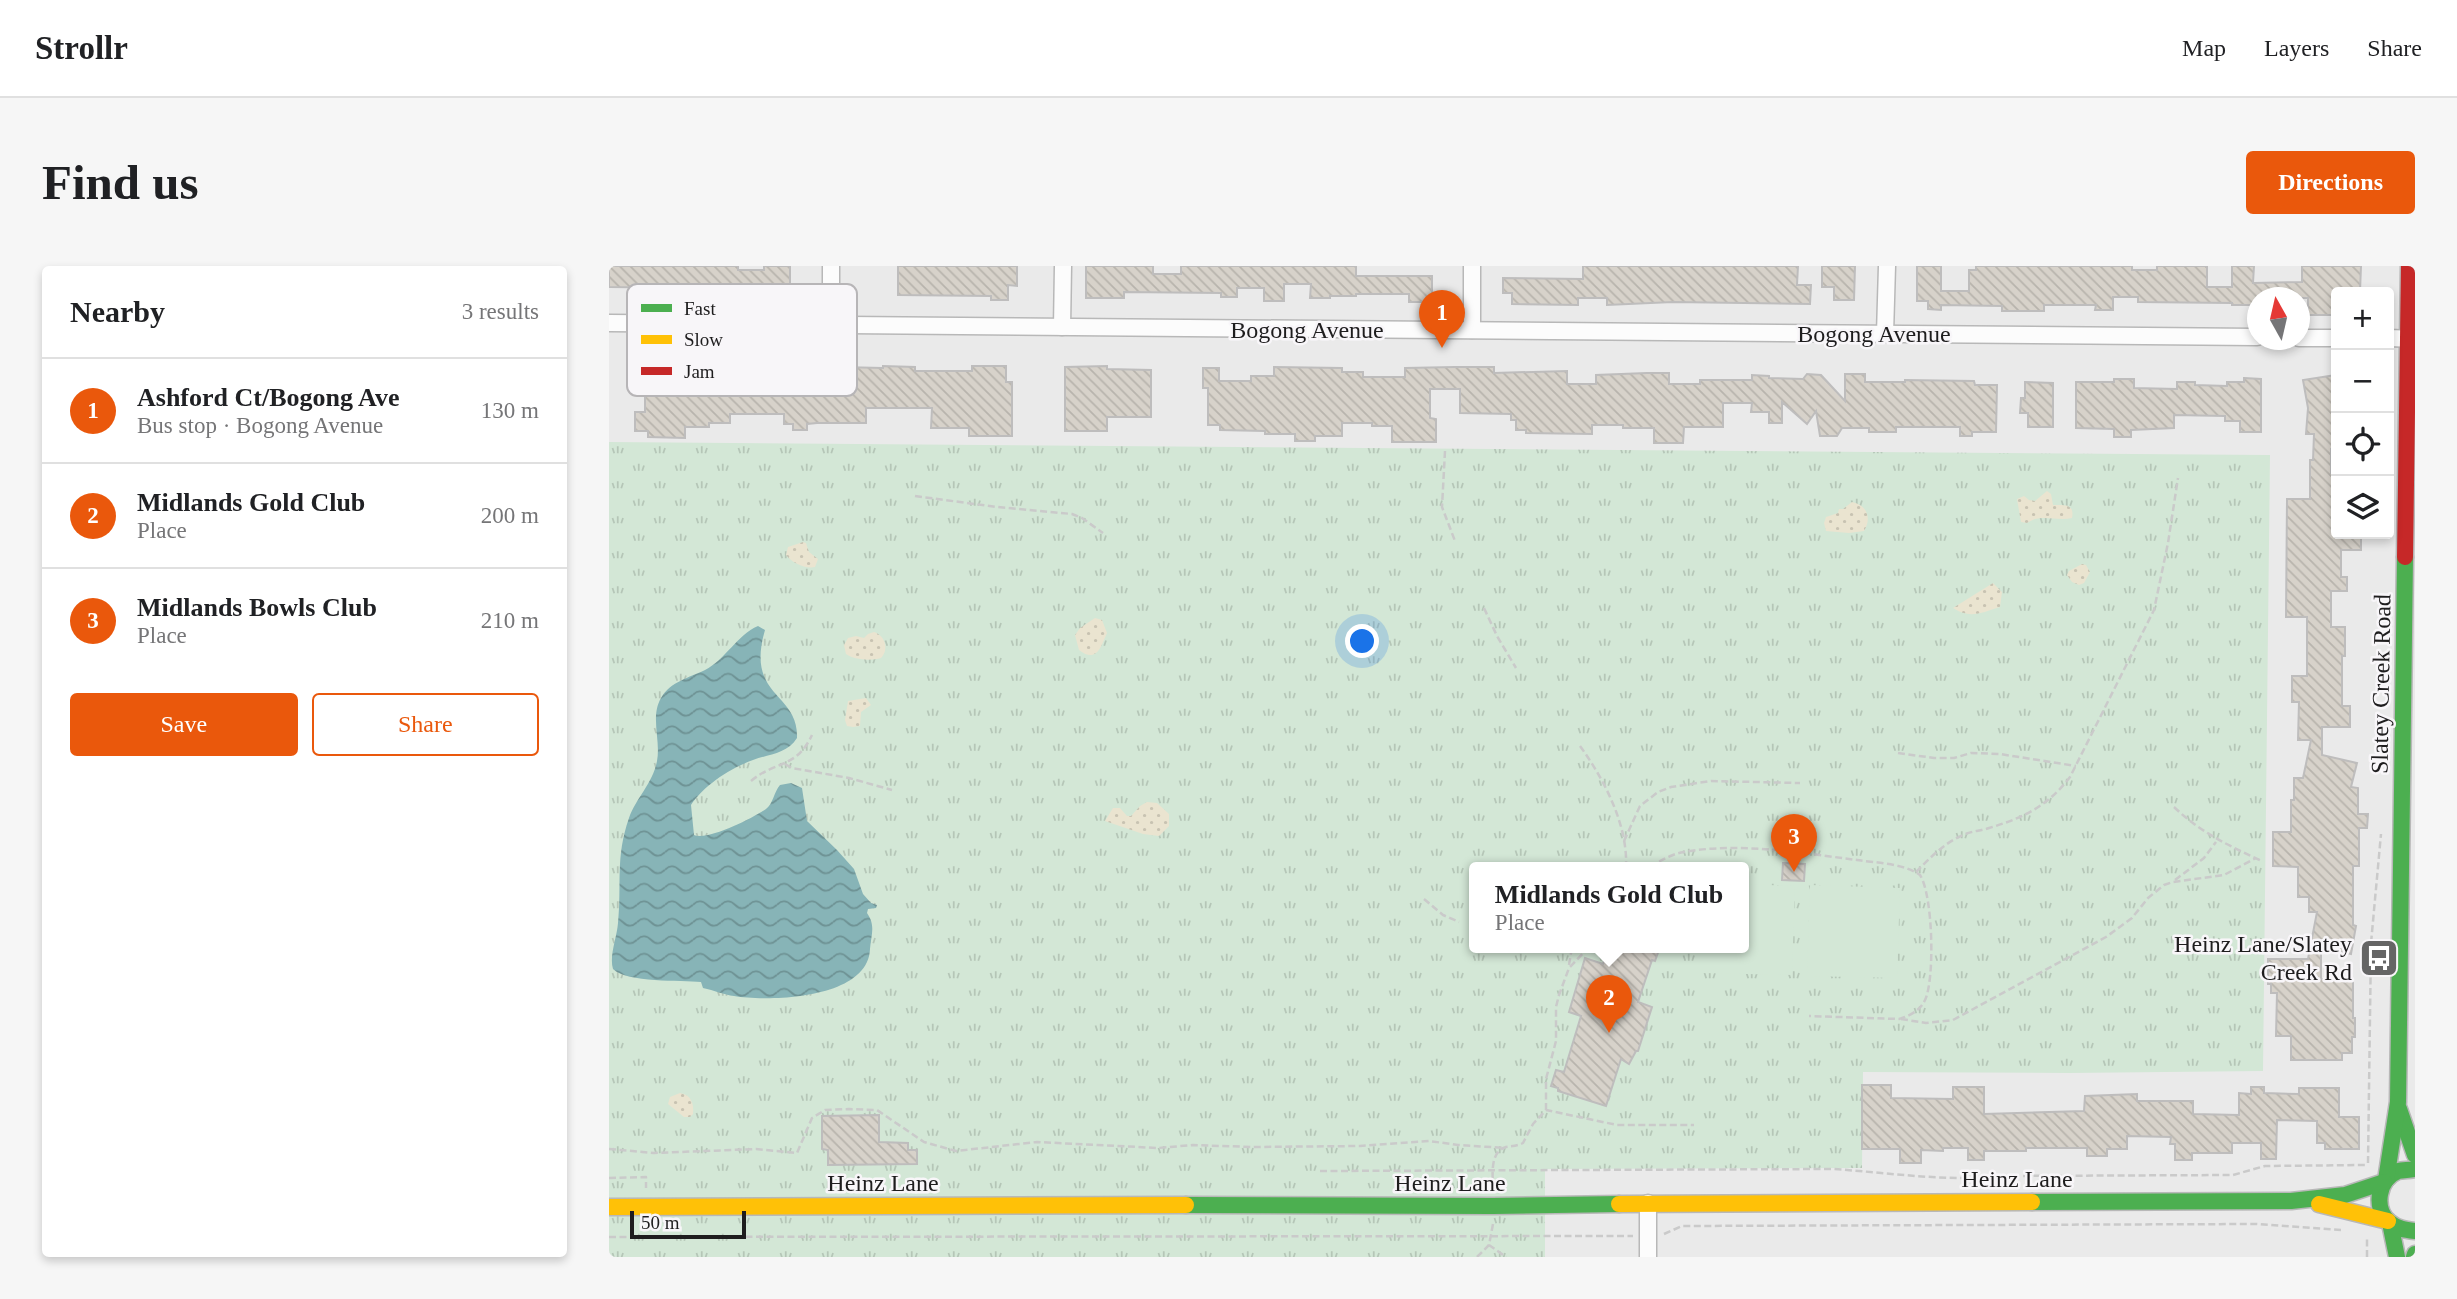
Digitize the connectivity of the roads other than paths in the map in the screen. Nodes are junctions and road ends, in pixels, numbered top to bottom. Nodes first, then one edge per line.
1 (831, 266) edge
2 (1063, 266) edge
3 (1472, 266) edge
4 (1887, 266) edge
5 (2409, 266) edge
6 (831, 284) edge
7 (609, 323) edge
8 (627, 323) edge
9 (857, 325) edge
10 (1062, 327) junction
11 (1472, 330) junction
12 (1885, 334) junction
13 (2247, 337) edge
14 (2310, 338) edge
15 (2331, 338) edge
16 (2394, 338) edge
17 (2412, 339) edge
18 (2409, 758) edge
19 (2398, 1102) junction
20 (2415, 1155) edge
21 (2415, 1168) edge
22 (2385, 1181) junction
23 (2291, 1201) junction
24 (1648, 1203) junction
25 (609, 1207) edge
26 (2389, 1222) junction
27 (2415, 1231) edge
28 (1648, 1257) edge
29 (2397, 1257) edge

1 - 6 street
2 - 10 street
3 - 11 street
4 - 12 street
5 - 17 street, Slatey Creek Road
7 - 8 street, Bogong Avenue
9 - 10 street, Bogong Avenue
10 - 11 street, Bogong Avenue
11 - 12 street, Bogong Avenue
12 - 13 street, Bogong Avenue
14 - 15 street
16 - 17 street
17 - 18 street, Slatey Creek Road
18 - 19 street, Slatey Creek Road
19 - 20 street, Slatey Creek Road
19 - 22 street, Slatey Creek Road
21 - 22 street, Heinz Lane
22 - 23 street, Heinz Lane
22 - 26 street, Slatey Creek Road
23 - 24 street, Heinz Lane
23 - 26 street, Heinz Lane
24 - 25 street, Heinz Lane
24 - 28 street
26 - 27 street, Heinz Lane
26 - 29 street, Slatey Creek Road

